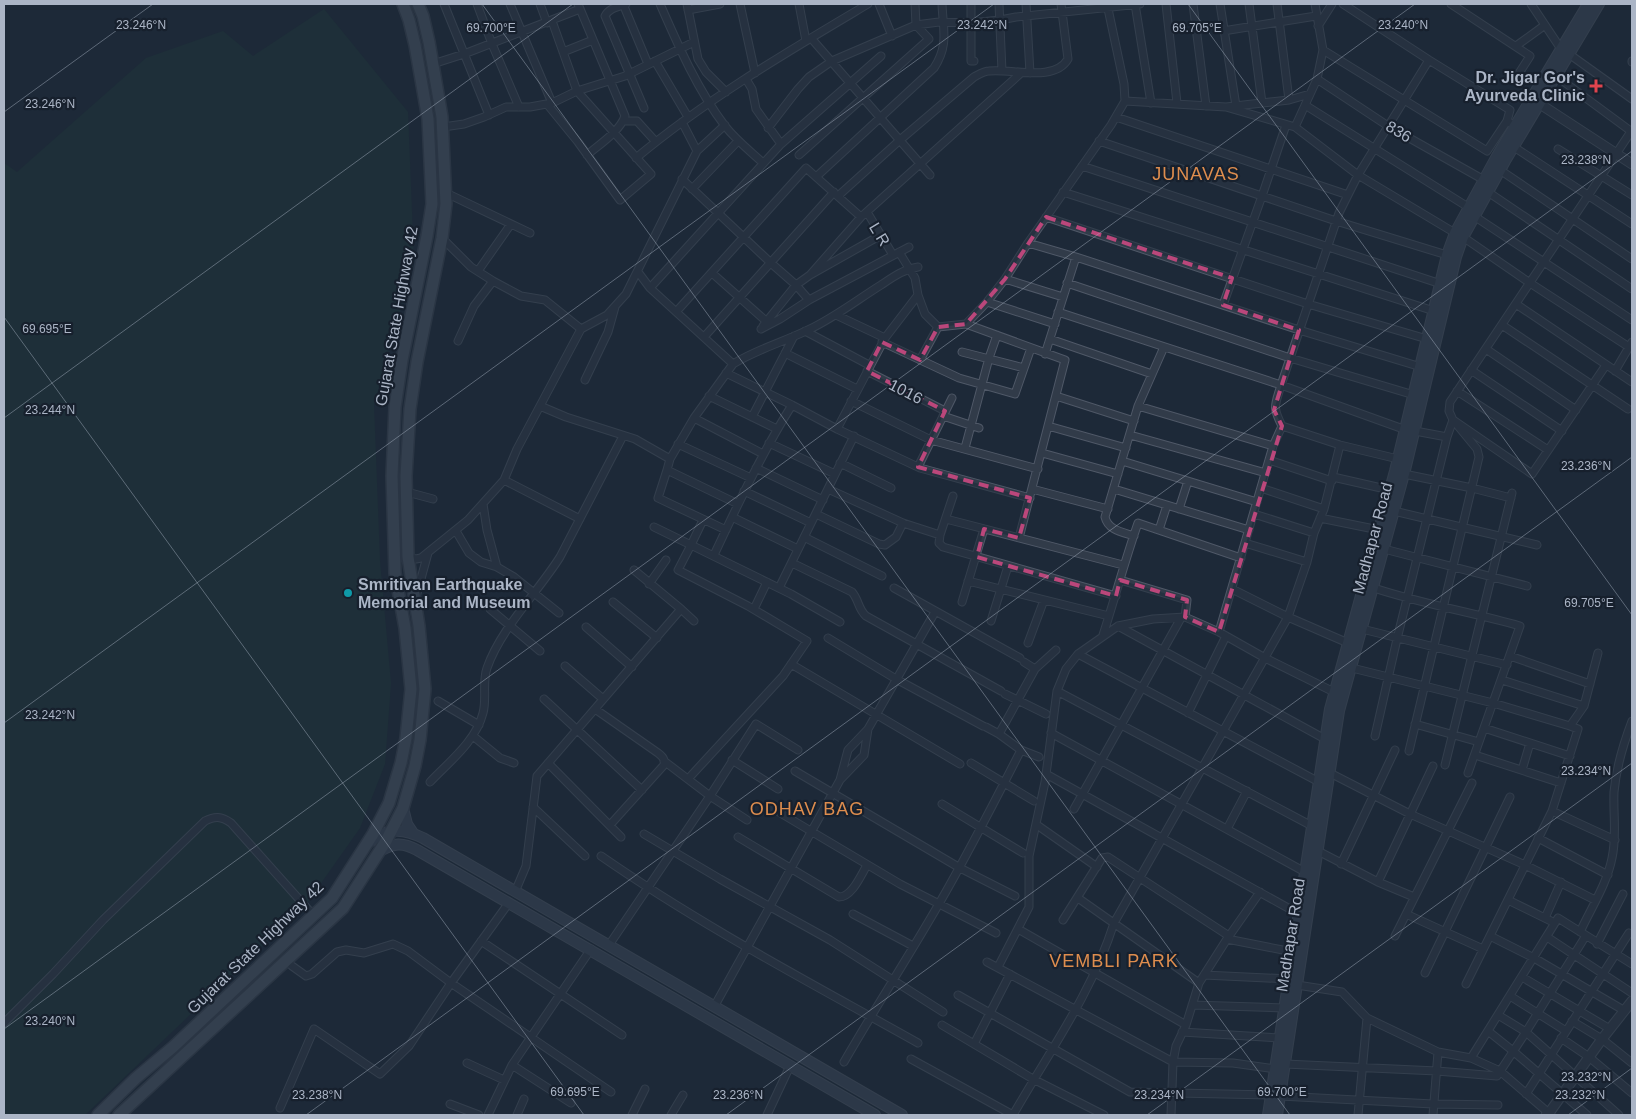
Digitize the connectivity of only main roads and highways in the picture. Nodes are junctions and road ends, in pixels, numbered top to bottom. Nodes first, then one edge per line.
1 (403, 4) edge
2 (418, 4) edge
3 (1588, 4) edge
4 (1599, 4) edge
5 (1565, 52) junction
6 (1484, 187) junction
7 (1459, 235) junction
8 (1410, 431) junction
9 (403, 808) junction
10 (391, 831) junction
11 (413, 833) junction
12 (367, 844) junction
13 (380, 851) junction
14 (1293, 982) junction
15 (1276, 1096) junction
16 (862, 1112) edge
17 (98, 1115) edge
18 (119, 1115) edge
19 (875, 1115) edge
20 (902, 1115) edge
21 (1268, 1115) edge
22 (1278, 1115) edge

1 - 12 main road, Gujarat State Highway 42
2 - 9 main road
3 - 5 main road, Madhapar Road
4 - 5 main road, Madhapar Road
5 - 6 main road, Madhapar Road
5 - 6 main road, Madhapar Road
6 - 7 main road, Madhapar Road
7 - 8 main road, Madhapar Road
7 - 8 main road, Madhapar Road
8 - 14 main road, Madhapar Road
8 - 14 main road, Madhapar Road
9 - 10 main road
9 - 11 main road
10 - 11 main road
10 - 12 main road
10 - 13 main road
11 - 20 main road
12 - 17 main road, Gujarat State Highway 42
13 - 16 main road
13 - 18 main road
14 - 15 main road, Madhapar Road
14 - 15 main road, Madhapar Road
15 - 21 main road, Madhapar Road
15 - 22 main road, Madhapar Road
16 - 19 main road

